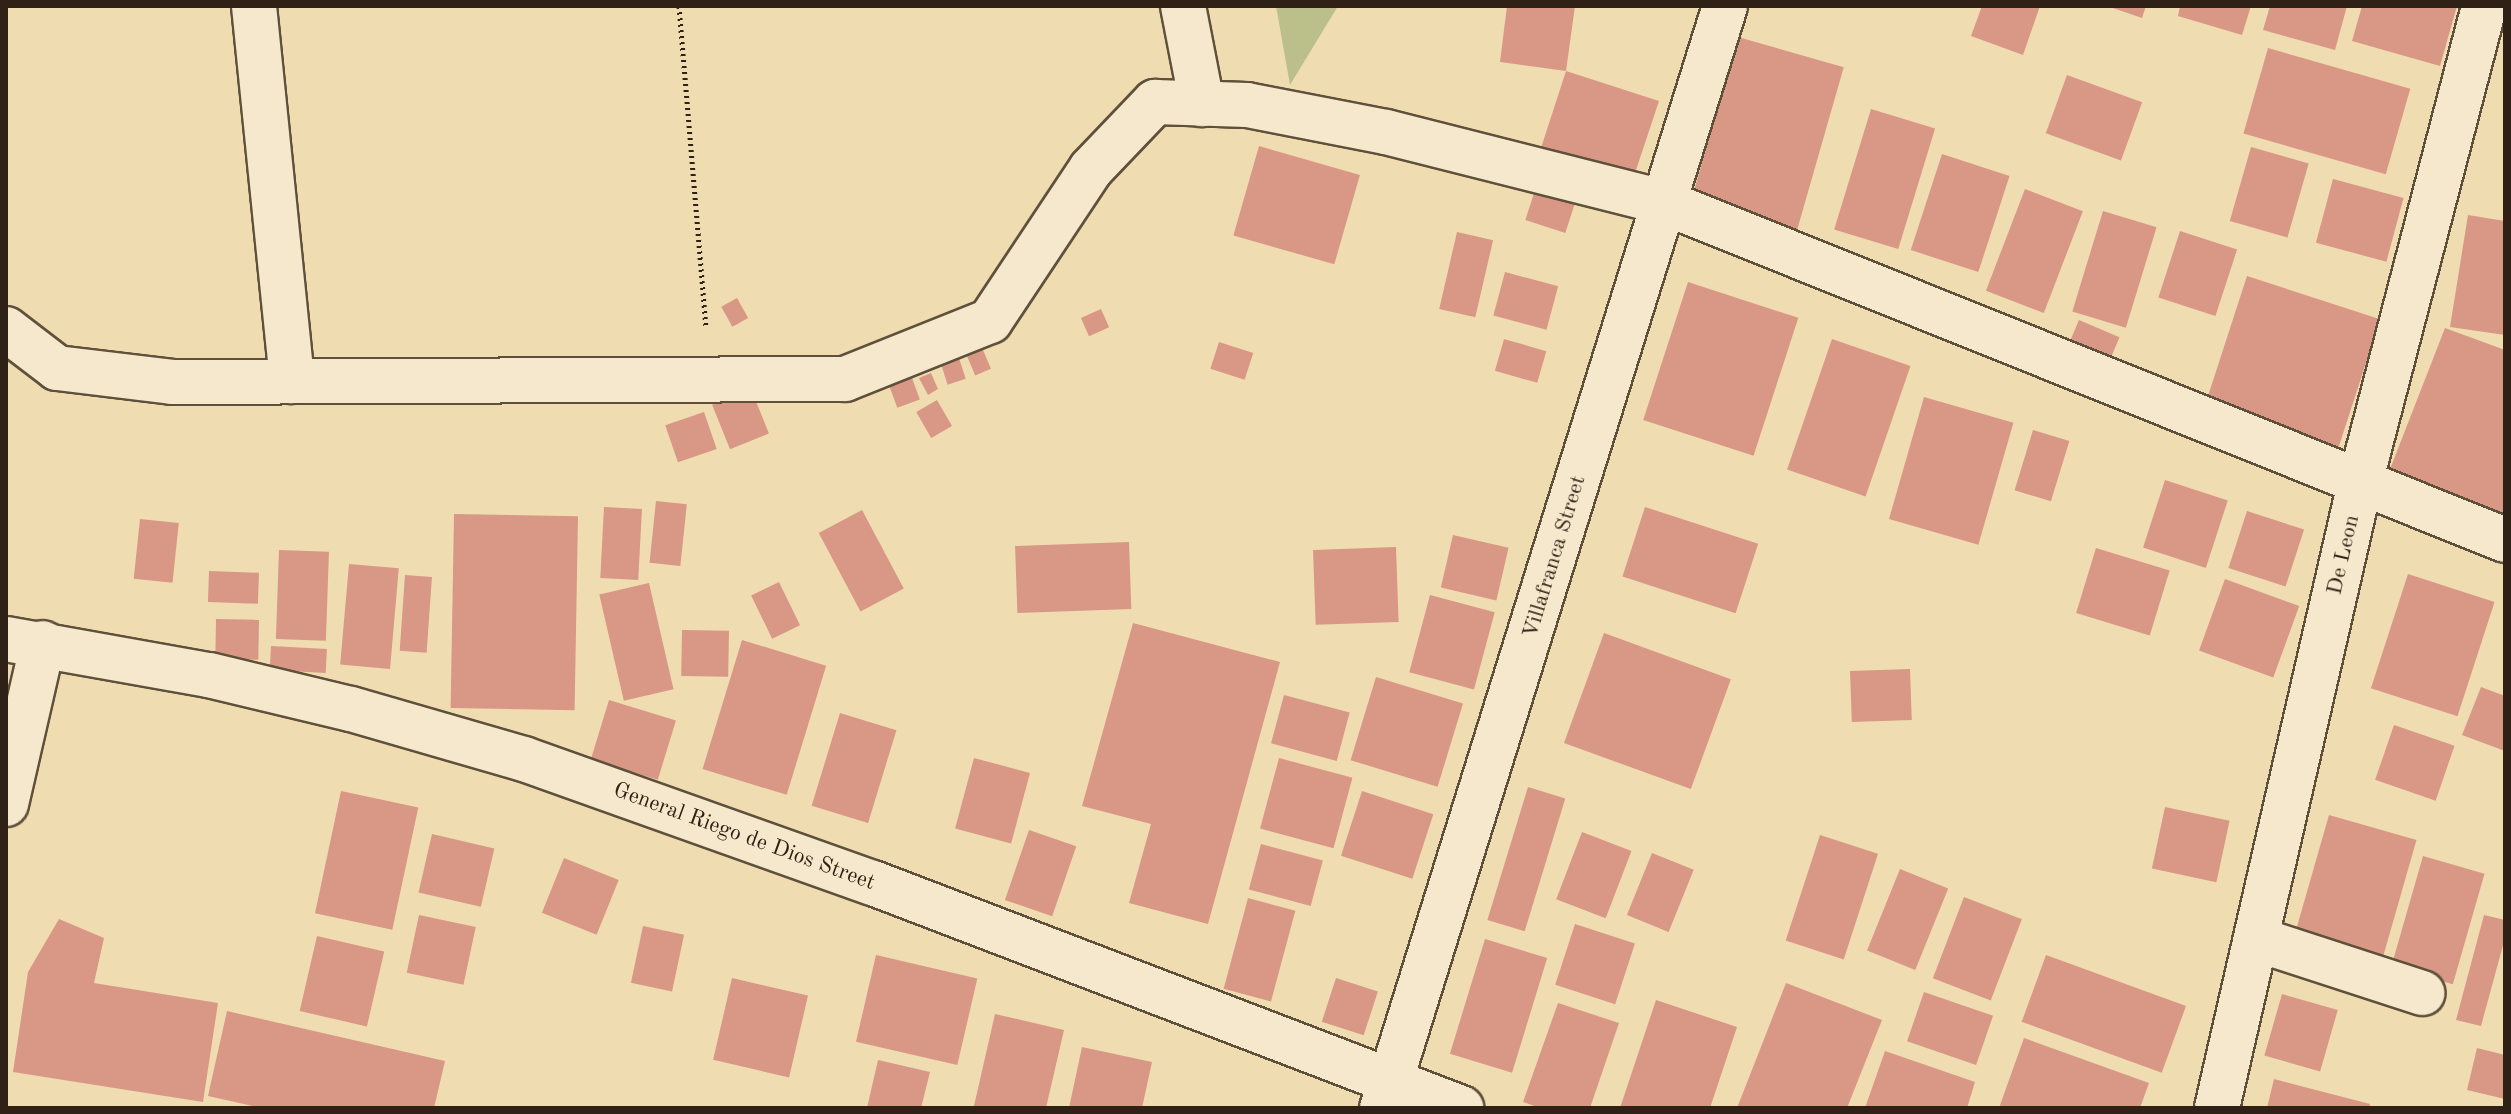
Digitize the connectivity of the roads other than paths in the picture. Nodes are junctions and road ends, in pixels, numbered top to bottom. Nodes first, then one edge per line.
1 (254, 6) edge
2 (1183, 6) edge
3 (1725, 6) edge
4 (2484, 6) edge
5 (1202, 104) junction
6 (1666, 203) junction
7 (6, 329) edge
8 (292, 381) junction
9 (2361, 479) junction
10 (2505, 540) edge
11 (24, 641) edge
12 (6, 804) edge
13 (2256, 939) junction
14 (2422, 993) dead end
15 (1386, 1094) edge
16 (1461, 1108) edge
17 (2217, 1108) edge

1 - 8 street
2 - 5 street
3 - 6 street, Villafranca Street
4 - 9 street, De Leon
5 - 6 street
5 - 8 street
6 - 9 street
6 - 15 street, Villafranca Street
7 - 8 street
9 - 10 street
9 - 13 street, De Leon
11 - 12 street
11 - 15 street, General Riego de Dios Street
13 - 14 street
13 - 17 street, De Leon
15 - 16 street, General Riego de Dios Street

